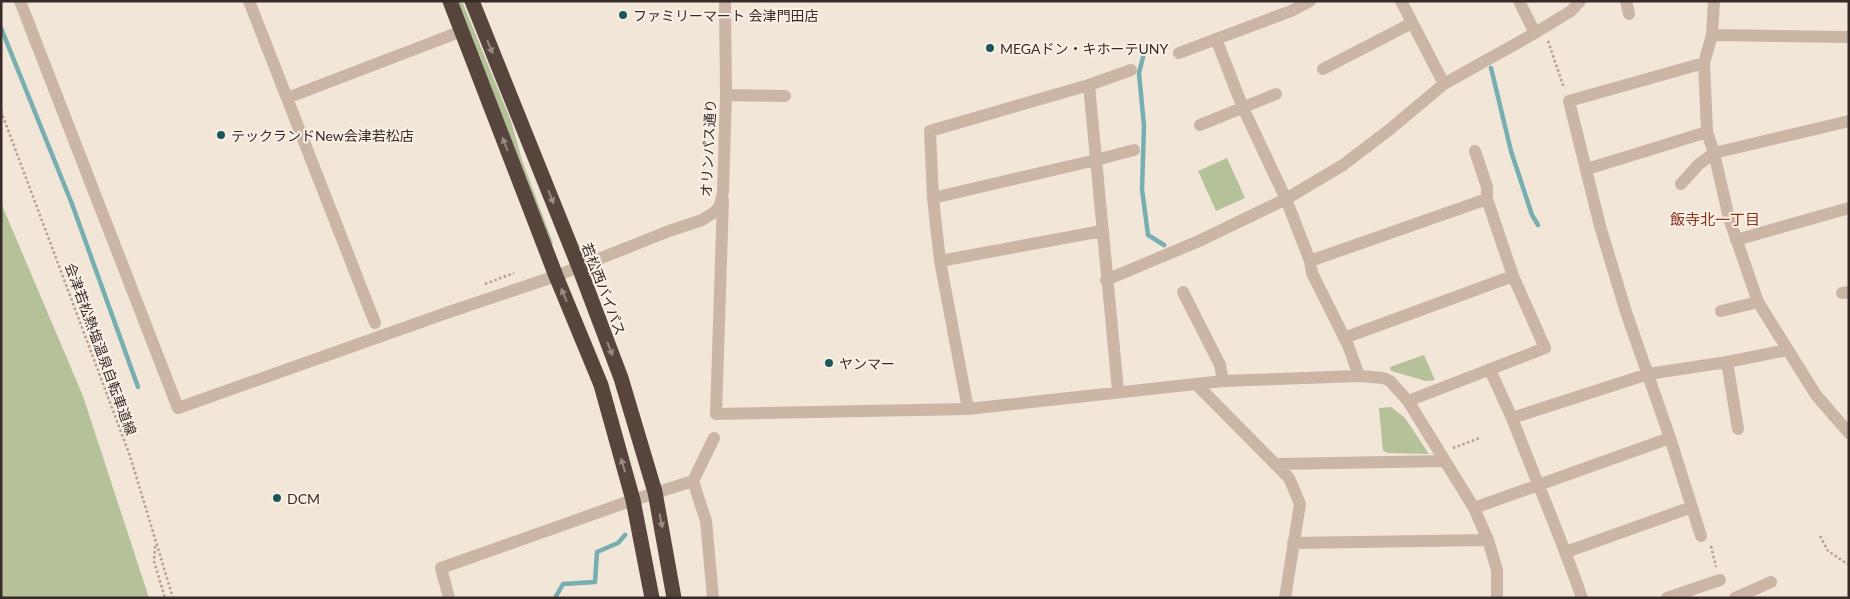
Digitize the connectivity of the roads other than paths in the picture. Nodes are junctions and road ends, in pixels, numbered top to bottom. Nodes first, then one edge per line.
1 (20, 1) edge
2 (248, 1) edge
3 (450, 1) edge
4 (472, 1) edge
5 (725, 1) edge
6 (1310, 1) edge
7 (1401, 1) edge
8 (1519, 1) edge
9 (1580, 1) edge
10 (1714, 1) edge
11 (1412, 23) junction
12 (1539, 30) junction
13 (462, 31) junction
14 (1712, 35) junction
15 (1849, 37) edge
16 (1216, 39) junction
17 (1179, 53) dead end
18 (1704, 63) junction
19 (1323, 69) dead end
20 (1131, 70) dead end
21 (1444, 84) junction
22 (1089, 85) junction
23 (726, 94) junction
24 (1276, 94) dead end
25 (785, 96) dead end
26 (287, 98) junction
27 (1243, 108) junction
28 (1849, 121) edge
29 (1200, 125) dead end
30 (1707, 132) junction
31 (1134, 150) dead end
32 (1475, 150) dead end
33 (1714, 153) junction
34 (1096, 160) junction
35 (1587, 169) junction
36 (1681, 184) dead end
37 (933, 198) junction
38 (1286, 199) junction
39 (1487, 199) junction
40 (723, 200) junction
41 (1849, 208) edge
42 (1102, 231) junction
43 (1736, 240) junction
44 (940, 260) junction
45 (1310, 261) junction
46 (579, 267) junction
47 (556, 276) junction
48 (1513, 276) junction
49 (1106, 280) junction
50 (1183, 292) dead end
51 (1758, 302) junction
52 (1721, 311) dead end
53 (375, 322) dead end
54 (1344, 338) junction
55 (1787, 350) junction
56 (1727, 362) junction
57 (1490, 370) junction
58 (1648, 374) junction
59 (1358, 376) junction
60 (1223, 381) junction
61 (1196, 384) junction
62 (1118, 392) junction
63 (1408, 401) junction
64 (968, 409) junction
65 (1512, 418) junction
66 (1738, 429) dead end
67 (1849, 433) edge
68 (714, 438) dead end
69 (1670, 438) junction
70 (1442, 457) junction
71 (1276, 464) junction
72 (693, 481) junction
73 (1537, 485) junction
74 (655, 492) junction
75 (633, 500) junction
76 (1692, 507) junction
77 (1474, 508) junction
78 (1701, 536) road end
79 (1488, 540) junction
80 (1293, 543) junction
81 (1566, 552) junction
82 (1720, 580) road end
83 (1771, 582) dead end
84 (449, 598) edge
85 (652, 598) edge
86 (674, 598) edge
87 (713, 598) edge
88 (1285, 598) edge
89 (1496, 598) edge
90 (1582, 598) edge
91 (1668, 598) edge
92 (1736, 598) edge

1 - 47 street, オリンパス通り
2 - 26 street
3 - 13 highway
4 -> 46 highway, 若松西バイパス
5 - 23 street, オリンパス通り
6 - 16 street
7 - 11 street
8 - 12 street
9 - 12 street
10 - 14 street
11 - 19 street
11 - 21 street
12 - 21 street
13 - 26 street
47 -> 13 highway
14 - 15 street
14 - 18 street
16 - 17 street
16 - 27 street
18 - 30 street
18 - 35 street
20 - 22 street
21 - 38 street
22 - 34 street
22 - 37 street
23 - 25 street
23 - 40 street, オリンパス通り
24 - 27 street
26 - 53 street
27 - 29 street
27 - 38 street
28 - 33 street
30 - 33 street
30 - 35 street
31 - 34 street
32 - 39 street
33 - 36 street
33 - 43 street
34 - 37 street
34 - 42 street
35 - 58 street
37 - 44 street
38 - 45 street
38 - 49 street
39 - 45 street
39 - 48 street
40 - 46 street, オリンパス通り
40 - 64 street
41 - 43 street
42 - 44 street
42 - 49 street
43 - 51 street
44 - 64 street
45 - 54 street
46 - 47 street, オリンパス通り
46 -> 74 highway, 若松西バイパス
75 -> 47 highway
48 - 54 street
48 - 57 street
49 - 62 street
50 - 60 street
51 - 52 street
51 - 55 street
54 - 59 street
55 - 56 street
55 - 67 street
56 - 58 street
56 - 66 street
57 - 63 street
57 - 65 street
58 - 65 street
58 - 69 street
59 - 60 street
59 - 63 street
60 - 61 street
61 - 62 street
61 - 71 street
62 - 64 street
63 - 70 street
65 - 73 street
68 - 72 street
69 - 73 street
69 - 76 street
70 - 71 street
70 - 77 street
71 - 80 street
72 - 74 street
72 - 87 street
73 - 77 street
73 - 81 street
74 - 75 street
74 -> 86 highway, 若松西バイパス
75 - 84 street
75 - 85 highway
76 - 78 street
76 - 81 street
77 - 79 street
79 - 80 street
79 - 89 street
80 - 88 street
81 - 90 street
82 - 91 street
83 - 92 street

